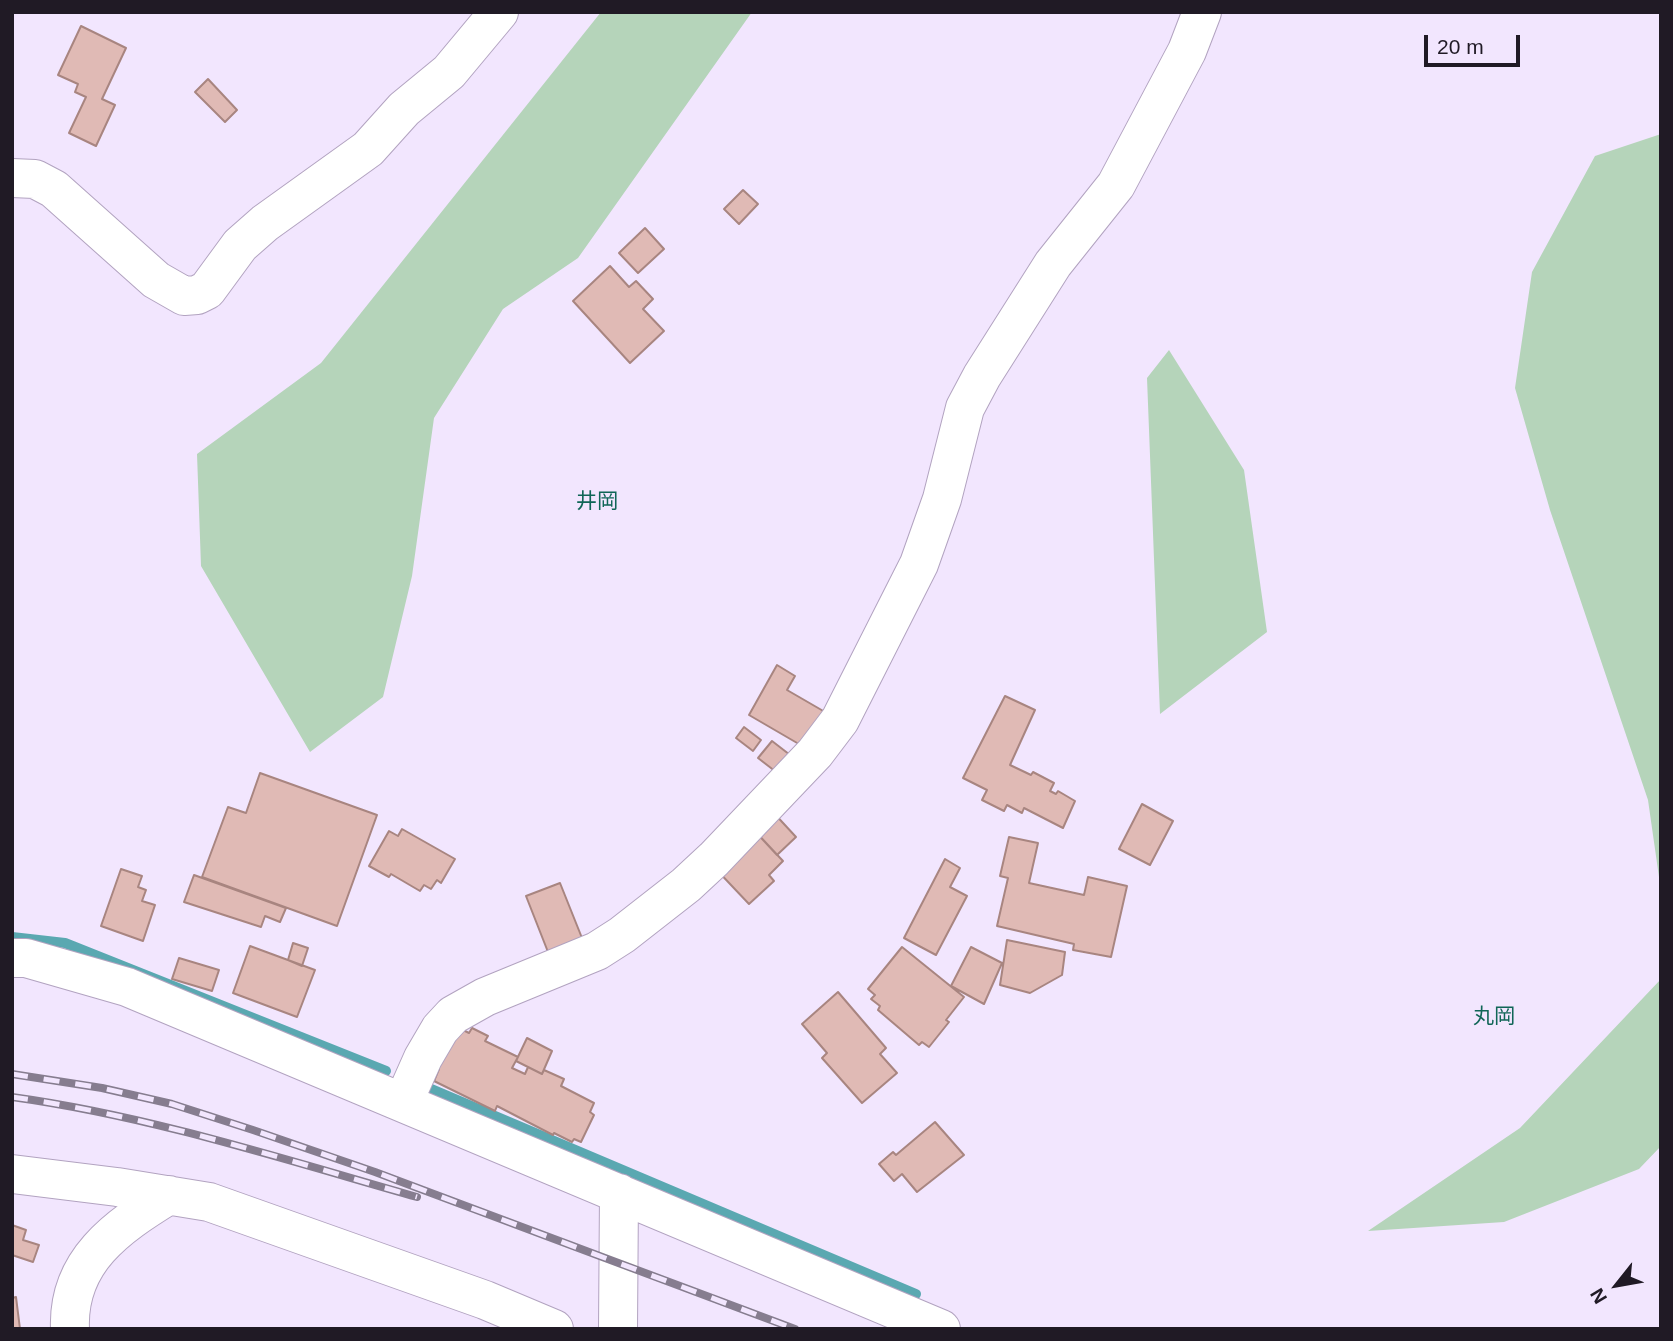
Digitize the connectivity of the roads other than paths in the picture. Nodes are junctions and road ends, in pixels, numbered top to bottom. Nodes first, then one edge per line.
1 (499, 12) edge
2 (1202, 12) edge
3 (12, 178) edge
4 (12, 958) edge
5 (403, 1103) junction
6 (12, 1174) edge
7 (619, 1193) junction
8 (169, 1195) junction
9 (70, 1329) edge
10 (554, 1329) edge
11 (618, 1329) edge
12 (940, 1329) edge

1 - 3 street
2 - 5 street
4 - 5 street
5 - 7 street
6 - 8 street
7 - 11 street
7 - 12 street
8 - 9 street
8 - 10 street

